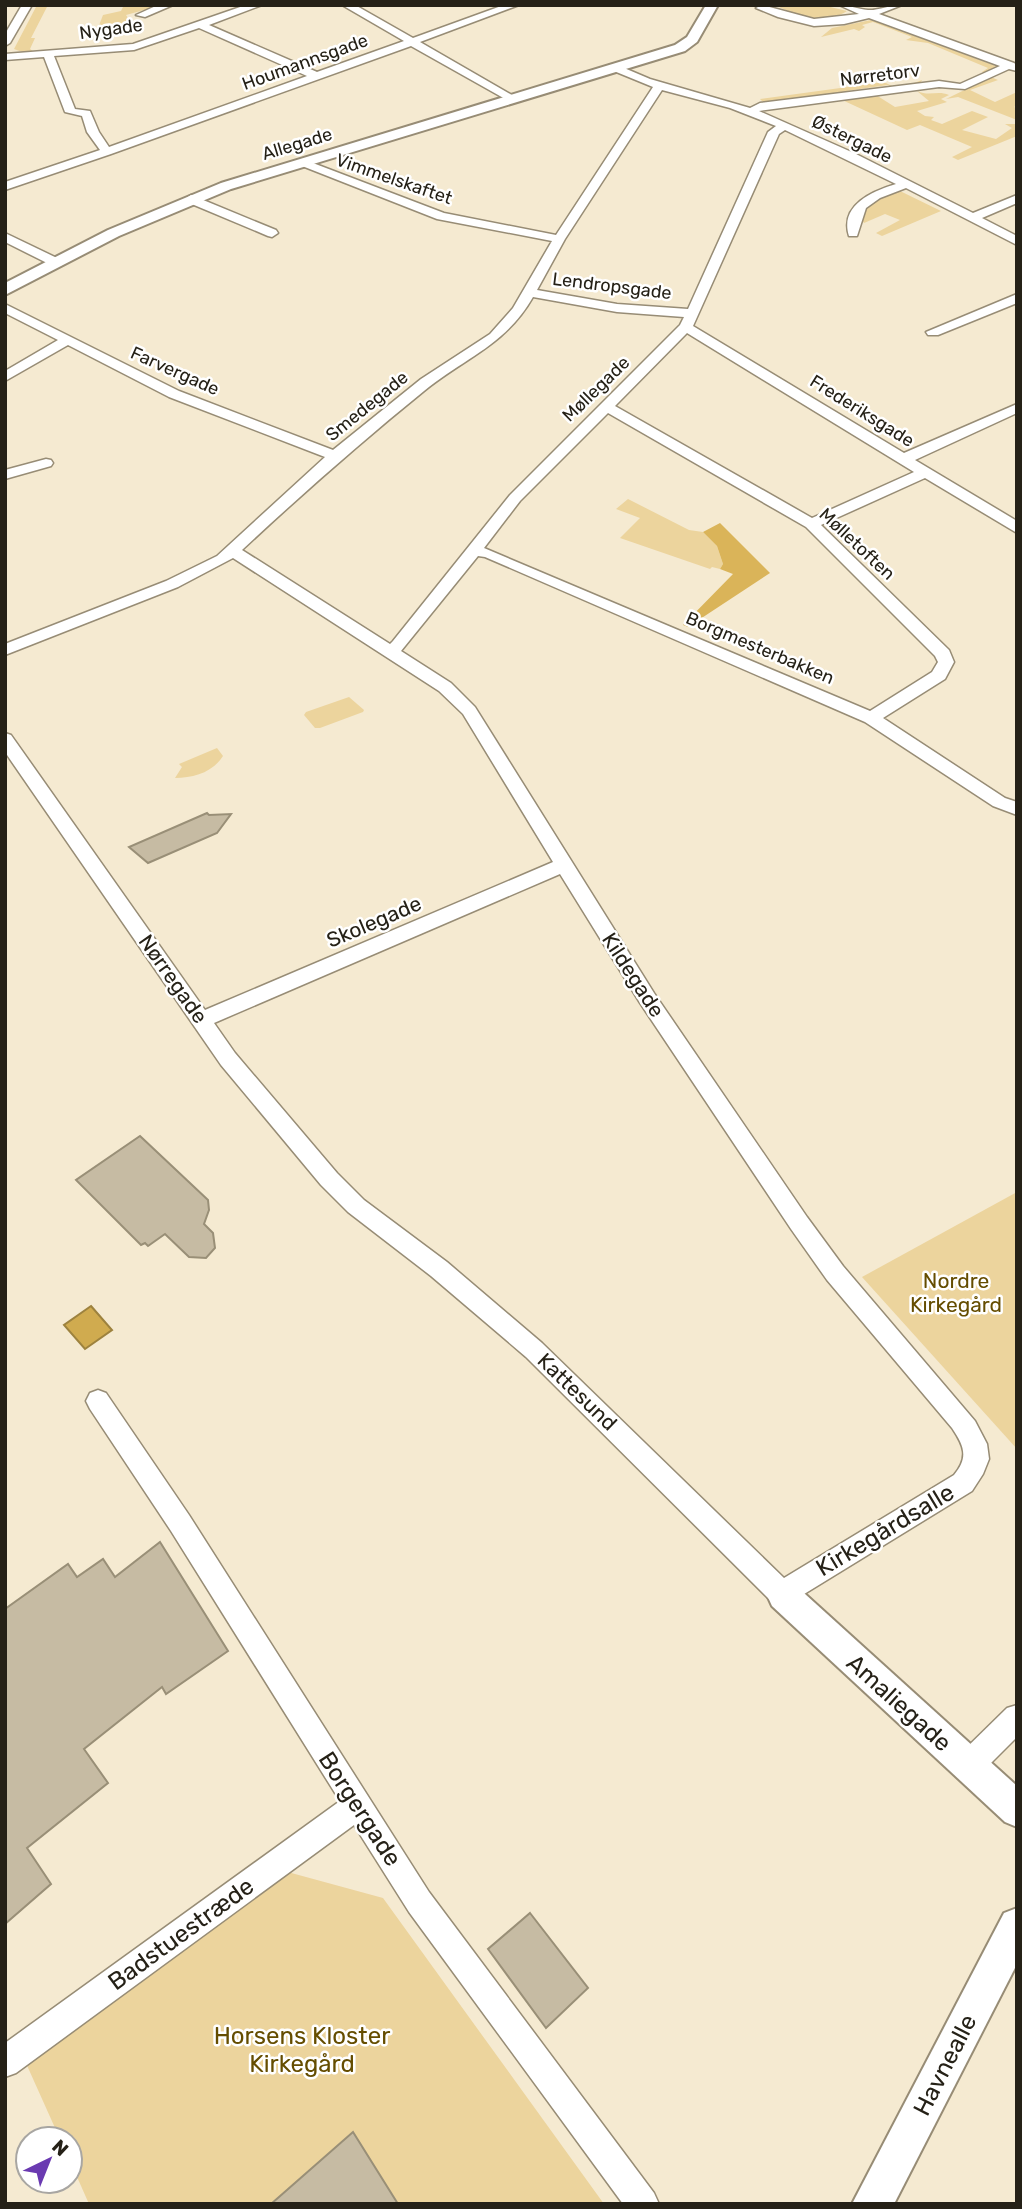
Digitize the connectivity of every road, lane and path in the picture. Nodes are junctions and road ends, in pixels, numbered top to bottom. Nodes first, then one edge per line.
1 (27, 5) edge
2 (168, 5) edge
3 (257, 5) edge
4 (347, 5) edge
5 (514, 5) edge
6 (712, 5) edge
7 (844, 5) edge
8 (897, 5) edge
9 (761, 8) dead end
10 (871, 14) junction
11 (141, 15) dead end
12 (201, 25) junction
13 (412, 42) junction
14 (5, 43) edge
15 (48, 55) junction
16 (5, 57) edge
17 (613, 67) junction
18 (1013, 67) edge
19 (316, 76) junction
20 (660, 85) junction
21 (511, 98) junction
22 (751, 111) junction
23 (784, 126) junction
24 (107, 152) junction
25 (301, 162) junction
26 (904, 185) junction
27 (5, 186) edge
28 (1017, 198) edge
29 (191, 199) junction
30 (972, 218) junction
31 (272, 233) dead end
32 (853, 233) dead end
33 (5, 237) edge
34 (559, 239) junction
35 (1017, 241) edge
36 (55, 262) junction
37 (5, 290) edge
38 (530, 293) junction
39 (1017, 298) edge
40 (5, 308) edge
41 (688, 320) junction
42 (933, 332) dead end
43 (68, 340) junction
44 (5, 377) edge
45 (606, 406) junction
46 (1017, 408) edge
47 (335, 456) junction
48 (904, 459) junction
49 (46, 463) dead end
50 (926, 472) junction
51 (5, 475) edge
52 (811, 524) junction
53 (1017, 528) edge
54 (474, 550) junction
55 (233, 551) junction
56 (5, 650) edge
57 (390, 652) junction
58 (871, 718) junction
59 (5, 740) edge
60 (1017, 809) edge
61 (564, 865) junction
62 (202, 1020) junction
63 (356, 1206) joint
64 (98, 1401) dead end
65 (978, 1457) joint
66 (783, 1595) junction
67 (1017, 1718) edge
68 (968, 1766) junction
69 (357, 1806) junction
70 (1017, 1810) edge
71 (1017, 1926) edge
72 (5, 2062) edge
73 (643, 2204) edge
74 (872, 2204) edge

1 - 14 street
2 - 11 street
3 - 12 street, Nygade
4 - 13 street
5 - 13 street, Houmannsgade
6 - 17 street
7 - 10 street
8 - 10 street
9 - 10 street
10 - 18 street
12 - 15 street, Nygade
12 - 19 street
13 - 19 street, Houmannsgade
13 - 21 street
15 - 16 street, Nygade
15 - 24 street
17 - 20 street, Nørretorv
17 - 21 street, Allegade
18 - 22 street, Nørretorv
19 - 24 street, Houmannsgade
20 - 22 street, Nørretorv
20 - 34 street, Smedegade
21 - 25 street, Allegade
22 - 23 street, Nørretorv
23 - 26 street, Østergade
23 - 41 street, Møllegade
24 - 27 street, Houmannsgade
25 - 29 street, Allegade
25 - 34 street, Vimmelskaftet
26 - 30 street, Østergade
26 - 32 street, Østergade
28 - 30 street
29 - 31 street
29 - 36 street, Allegade
30 - 35 street, Østergade
33 - 36 street
34 - 38 street, Smedegade
36 - 37 street, Allegade
38 - 41 street, Lendropsgade
38 - 47 street, Smedegade
39 - 42 street
40 - 43 street, Farvergade
41 - 45 street, Møllegade
41 - 48 street, Frederiksgade
43 - 44 street
43 - 47 street, Farvergade
45 - 52 street, Mølletoften
45 - 54 street, Møllegade
46 - 48 street
47 - 55 street, Smedegade
48 - 50 street, Frederiksgade
49 - 51 street
50 - 52 street
50 - 53 street, Frederiksgade
52 - 58 street, Mølletoften
54 - 57 street, Møllegade
54 - 58 street, Borgmesterbakken
55 - 56 street, Smedegade
55 - 57 street, Kildegade
57 - 61 street, Kildegade
58 - 60 street, Borgmesterbakken
59 - 62 street, Nørregade
61 - 62 street, Skolegade
61 - 65 street, Kildegade
62 - 63 street, Nørregade
63 - 66 street, Kattesund
64 - 69 street, Borgergade
65 - 66 street, Kirkegårdsalle
66 - 68 street, Amaliegade
67 - 68 street
68 - 70 street, Amaliegade
69 - 72 street, Badstuestræde
69 - 73 street, Borgergade
71 - 74 street, Havnealle

